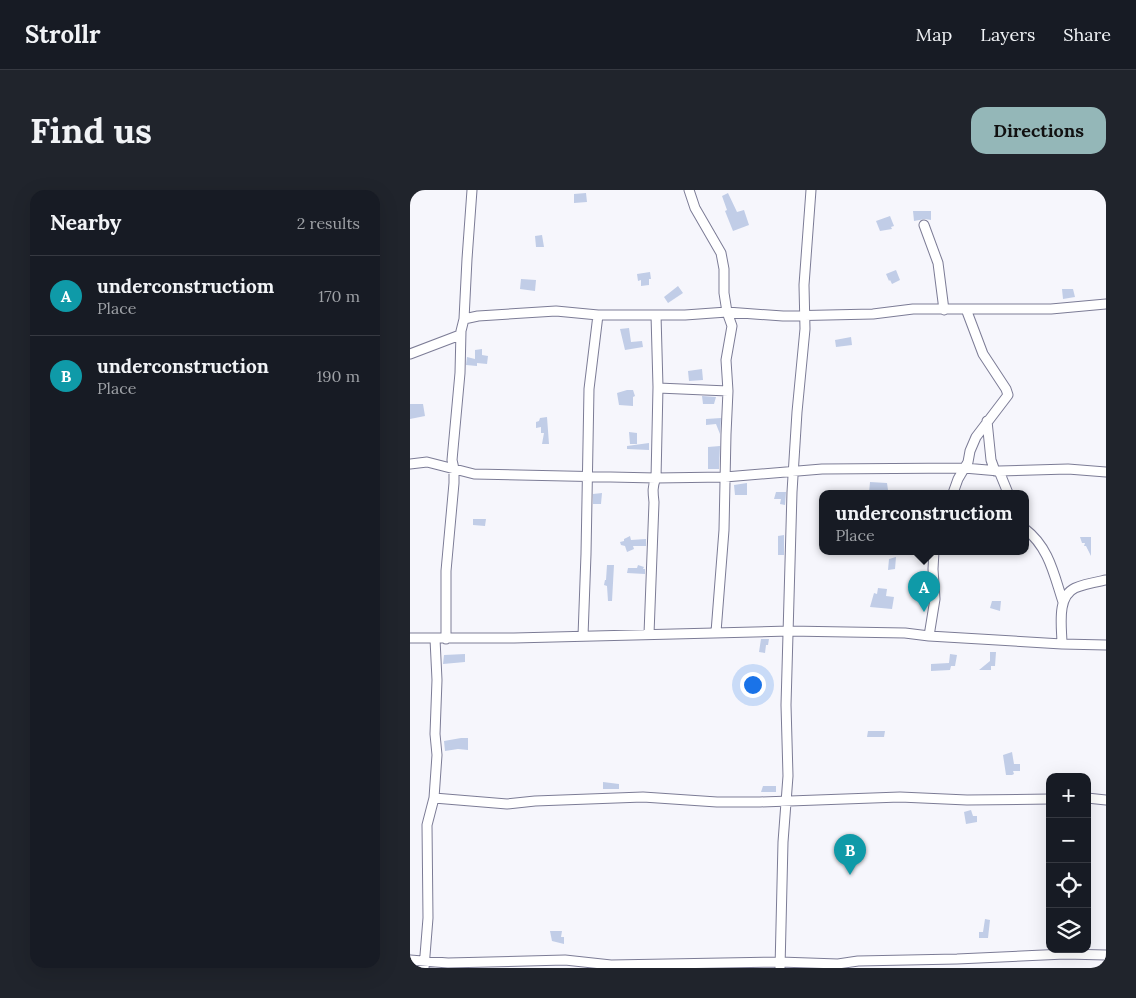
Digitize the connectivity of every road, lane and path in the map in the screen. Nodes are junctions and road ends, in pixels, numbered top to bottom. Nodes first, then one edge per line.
1 (472, 190) edge
2 (689, 190) edge
3 (811, 190) edge
4 (924, 225) dead end
5 (1106, 304) edge
6 (966, 309) junction
7 (944, 310) junction
8 (727, 312) junction
9 (805, 314) junction
10 (598, 315) junction
11 (656, 315) junction
12 (464, 319) junction
13 (460, 335) junction
14 (410, 354) edge
15 (658, 388) junction
16 (728, 391) junction
17 (987, 421) junction
18 (410, 464) edge
19 (964, 468) junction
20 (454, 470) junction
21 (997, 471) junction
22 (794, 472) junction
23 (1106, 472) edge
24 (588, 476) junction
25 (725, 477) junction
26 (656, 478) junction
27 (954, 490) edge
28 (1006, 490) edge
29 (1029, 532) edge
30 (934, 555) edge
31 (1106, 580) edge
32 (1063, 602) junction
33 (789, 631) junction
34 (716, 632) junction
35 (649, 634) junction
36 (583, 636) junction
37 (929, 636) junction
38 (410, 638) edge
39 (436, 639) junction
40 (446, 639) junction
41 (1062, 644) junction
42 (1106, 645) edge
43 (434, 798) junction
44 (1091, 798) edge
45 (1046, 799) edge
46 (1106, 800) edge
47 (784, 802) junction
48 (1106, 955) edge
49 (410, 960) edge
50 (424, 965) edge
51 (780, 965) edge

1 - 12 street
2 - 8 street
3 - 9 street
4 - 7 street
5 - 6 street
6 - 7 street
6 - 17 street
7 - 9 street
8 - 9 street
8 - 11 street
8 - 16 street
9 - 22 street
10 - 11 street
10 - 12 street
10 - 24 street
11 - 15 street
12 - 13 street
13 - 14 street
13 - 20 street
15 - 16 street
15 - 26 street
16 - 25 street
17 - 19 street
17 - 21 street
18 - 20 street
19 - 21 street
19 - 22 street
19 - 27 street
20 - 24 street
20 - 40 street
21 - 23 street
21 - 28 street
22 - 25 street
22 - 33 street
24 - 26 street
24 - 36 street
25 - 26 street
25 - 34 street
26 - 35 street
29 - 32 street
30 - 37 street
31 - 32 street
32 - 41 street
33 - 34 street
33 - 37 street
33 - 47 street
34 - 35 street
35 - 36 street
36 - 40 street
37 - 41 street
38 - 39 street
39 - 40 street
39 - 43 street
41 - 42 street
43 - 47 street
43 - 50 street
44 - 46 street
45 - 47 street
47 - 51 street
48 - 51 street
49 - 50 street
50 - 51 street

